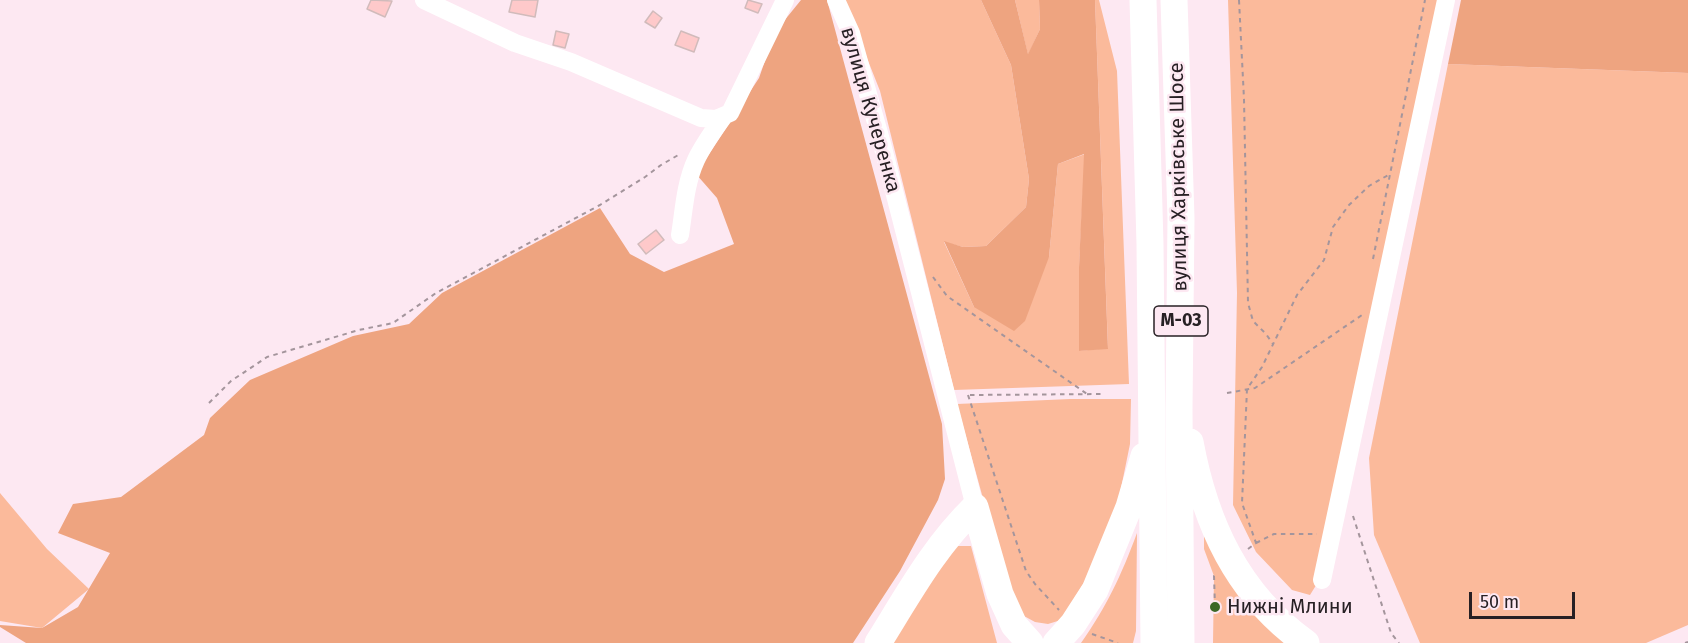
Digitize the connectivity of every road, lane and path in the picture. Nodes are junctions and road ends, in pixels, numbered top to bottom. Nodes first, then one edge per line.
1 (424, 0) edge
2 (785, 0) edge
3 (836, 0) edge
4 (1143, 0) edge
5 (1174, 0) edge
6 (1239, 0) edge
7 (1425, 0) edge
8 (1446, 0) edge
9 (724, 116) junction
10 (701, 152) junction
11 (1390, 174) junction
12 (680, 235) dead end
13 (1372, 261) dead end
14 (927, 269) dead end
15 (1382, 302) junction
16 (1181, 316) junction
17 (1273, 344) junction
18 (1247, 388) junction
19 (1227, 393) dead end
20 (1087, 394) junction
21 (1105, 394) dead end
22 (209, 402) dead end
23 (1152, 426) junction
24 (975, 507) junction
25 (1353, 516) dead end
26 (1335, 521) junction
27 (1256, 543) junction
28 (1240, 554) dead end
29 (1220, 570) dead end
30 (1322, 580) dead end
31 (1215, 607) dead end
32 (1065, 616) dead end
33 (1090, 634) dead end
34 (878, 643) edge
35 (1030, 643) edge
36 (1056, 643) edge
37 (1118, 643) edge
38 (1154, 643) edge
39 (1181, 643) edge
40 (1306, 643) edge
41 (1399, 643) edge

1 - 9 street
2 - 9 street
3 - 24 street, вулиця Кучеренка
4 - 23 highway, вулиця Харківське Шосе / М-03
5 - 16 highway, вулиця Харківське Шосе / М-03
6 - 17 path
7 - 11 path
8 - 15 street
9 - 10 street
10 - 12 street
10 - 22 path
11 - 13 path
11 - 17 path
14 - 20 path
15 - 18 path
15 - 26 street
16 - 39 highway, вулиця Харківське Шосе / М-03
16 - 40 highway
17 - 18 path
18 - 19 path
18 - 27 path
20 - 21 path
20 - 32 path
23 - 36 highway
23 - 38 highway, вулиця Харківське Шосе / М-03
24 - 34 highway
24 - 35 highway
25 - 41 path
26 - 27 path
26 - 30 street
27 - 28 path
29 - 31 path
33 - 37 path

